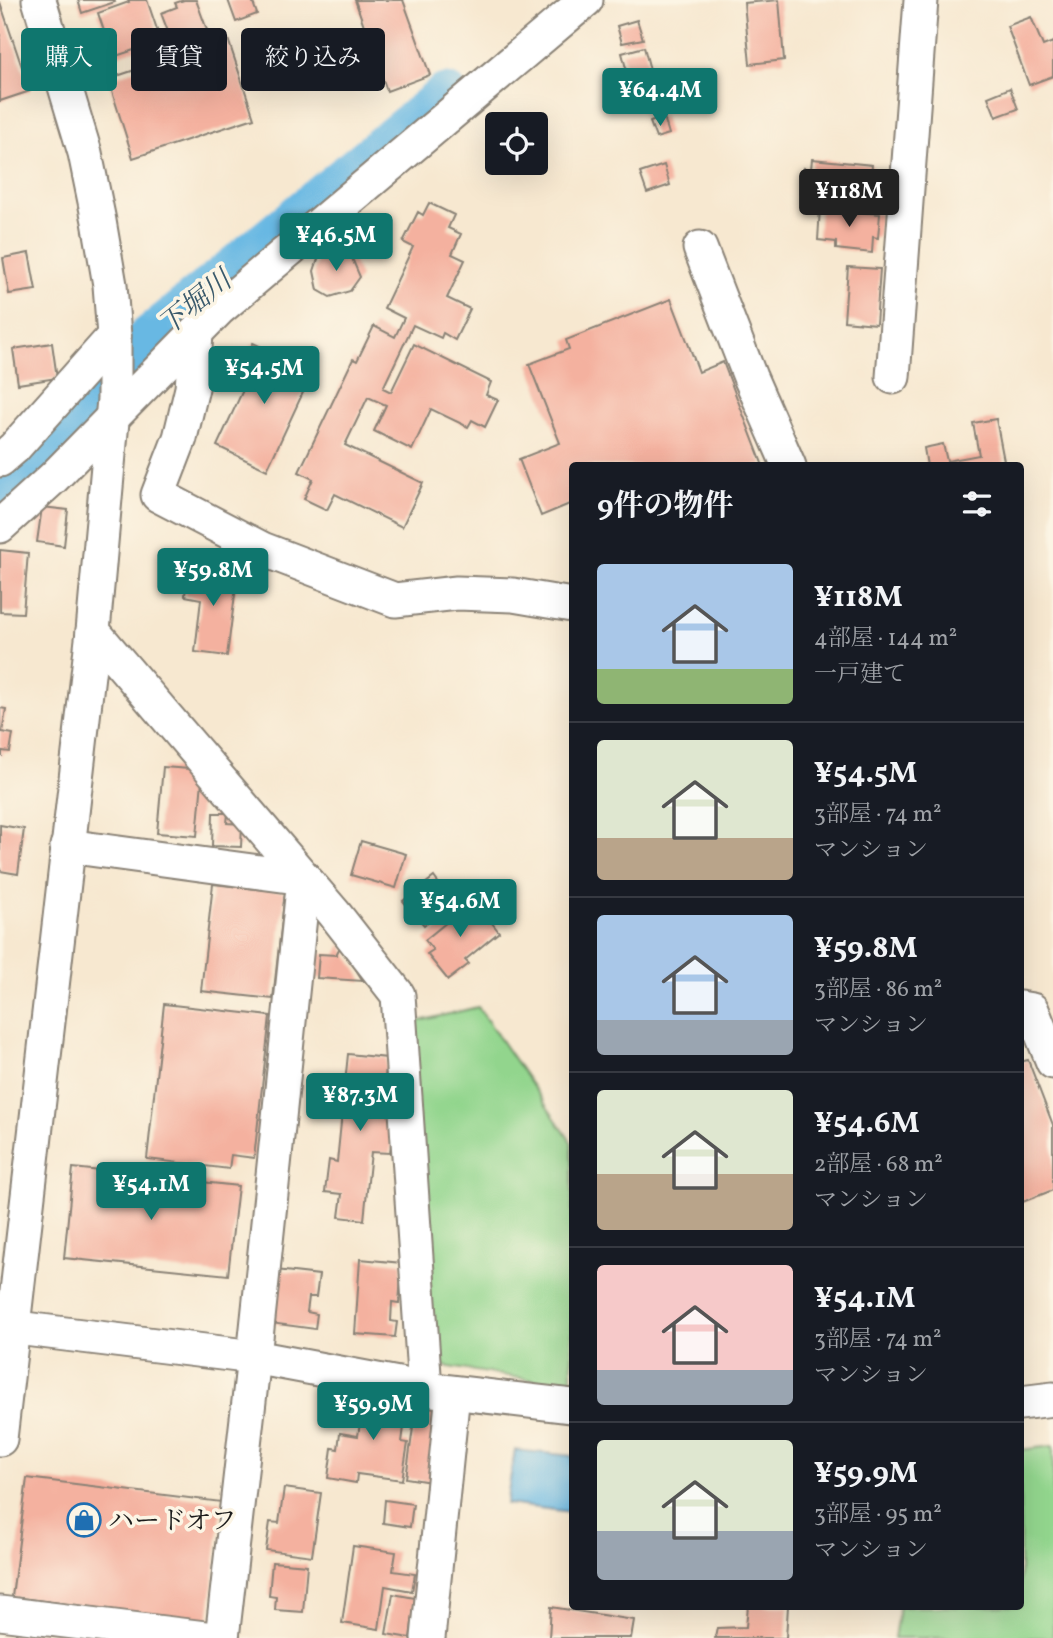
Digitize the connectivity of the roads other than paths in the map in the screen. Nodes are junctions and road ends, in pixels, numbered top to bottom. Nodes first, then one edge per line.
1 (39, 0) edge
2 (586, 0) edge
3 (921, 0) edge
4 (700, 248) dead end
5 (196, 334) junction
6 (114, 344) junction
7 (893, 377) dead end
8 (113, 408) junction
9 (0, 460) edge
10 (787, 462) edge
11 (0, 526) edge
12 (569, 604) edge
13 (93, 631) junction
14 (67, 846) junction
15 (304, 878) junction
16 (1024, 1009) edge
17 (1053, 1062) edge
18 (6, 1327) edge
19 (254, 1357) junction
20 (439, 1391) junction
21 (1053, 1399) edge
22 (1024, 1403) edge
23 (569, 1406) edge
24 (0, 1439) edge
25 (0, 1613) edge
26 (205, 1638) edge
27 (222, 1638) edge
28 (428, 1638) edge

1 - 6 street
2 - 5 street
3 - 7 street
4 - 10 street
5 - 8 street
5 - 12 street
6 - 8 street
6 - 9 street
8 - 11 street
8 - 13 street
13 - 14 street
13 - 15 street
14 - 15 street
14 - 18 street
15 - 19 street
15 - 20 street
16 - 17 street
18 - 19 street
18 - 24 street
19 - 20 street
19 - 27 street
20 - 23 street
20 - 28 street
21 - 22 street
25 - 26 street

